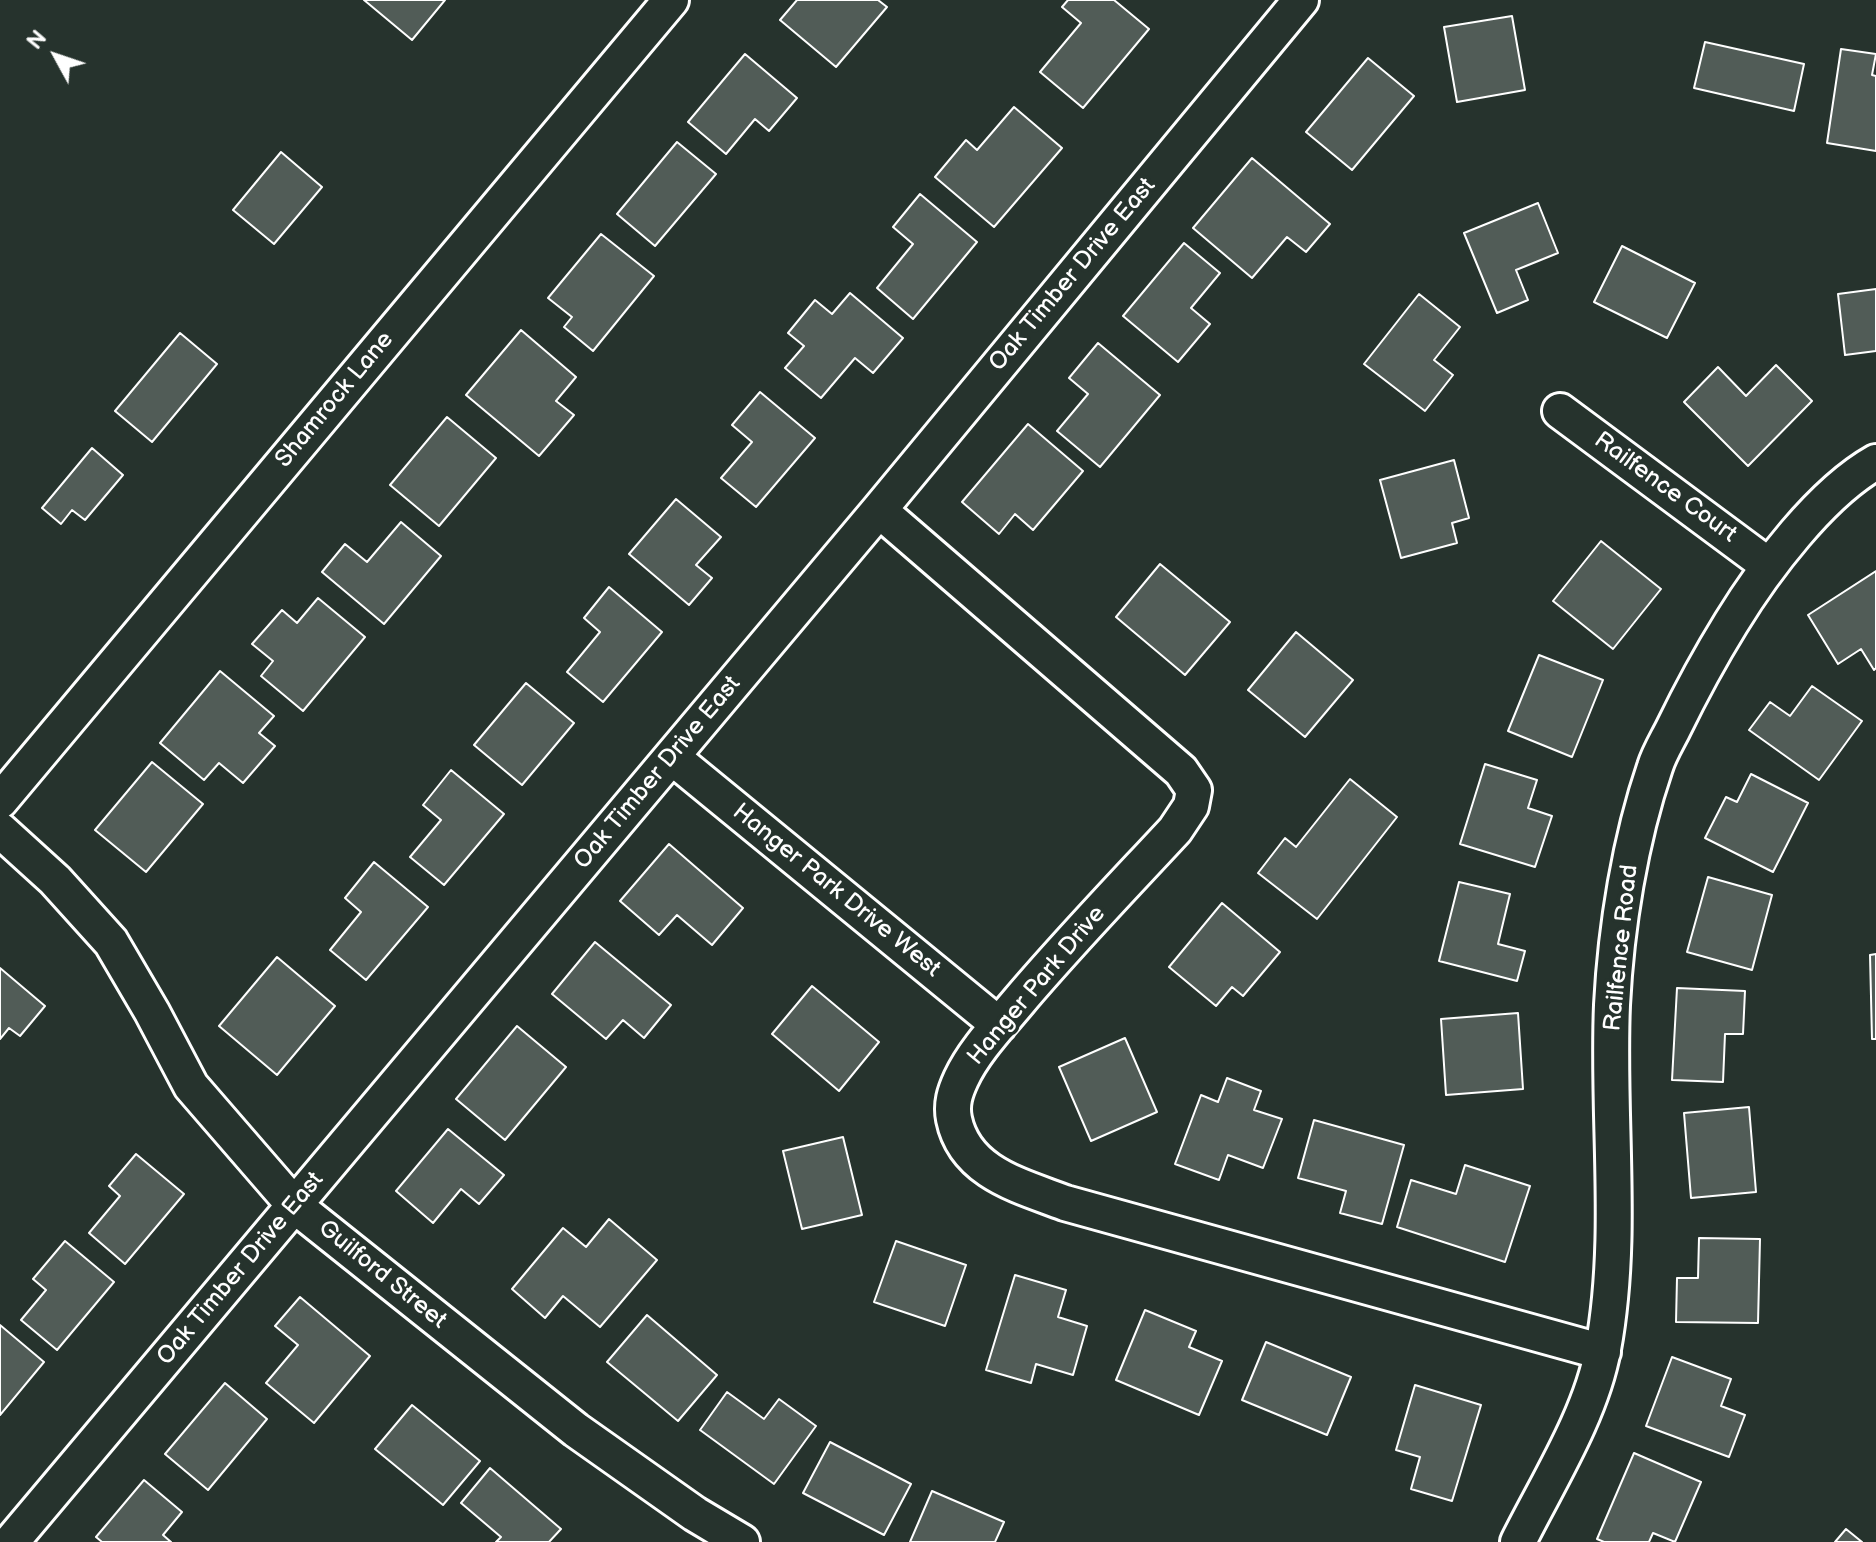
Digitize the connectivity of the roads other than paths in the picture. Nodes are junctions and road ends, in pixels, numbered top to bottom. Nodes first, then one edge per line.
1 (671, 0) edge
2 (1301, 0) edge
3 (1560, 411) dead end
4 (1876, 462) edge
5 (879, 510) junction
6 (1769, 566) junction
7 (672, 757) junction
8 (0, 801) edge
9 (0, 830) edge
10 (999, 1025) junction
11 (294, 1205) junction
12 (1603, 1352) junction
13 (11, 1542) edge
14 (742, 1542) edge
15 (1518, 1542) edge

1 - 8 street, Shamrock Lane
2 - 5 street, Oak Timber Drive East
3 - 6 street, Railfence Court
4 - 6 street, Railfence Road
5 - 7 street, Oak Timber Drive East
5 - 10 street, Hanger Park Drive
6 - 12 street, Railfence Road
7 - 10 street, Hanger Park Drive West
7 - 11 street, Oak Timber Drive East
9 - 11 street, Guilford Street
10 - 12 street, Hanger Park Drive
11 - 13 street, Oak Timber Drive East
11 - 14 street, Guilford Street
12 - 15 street, Railfence Road

